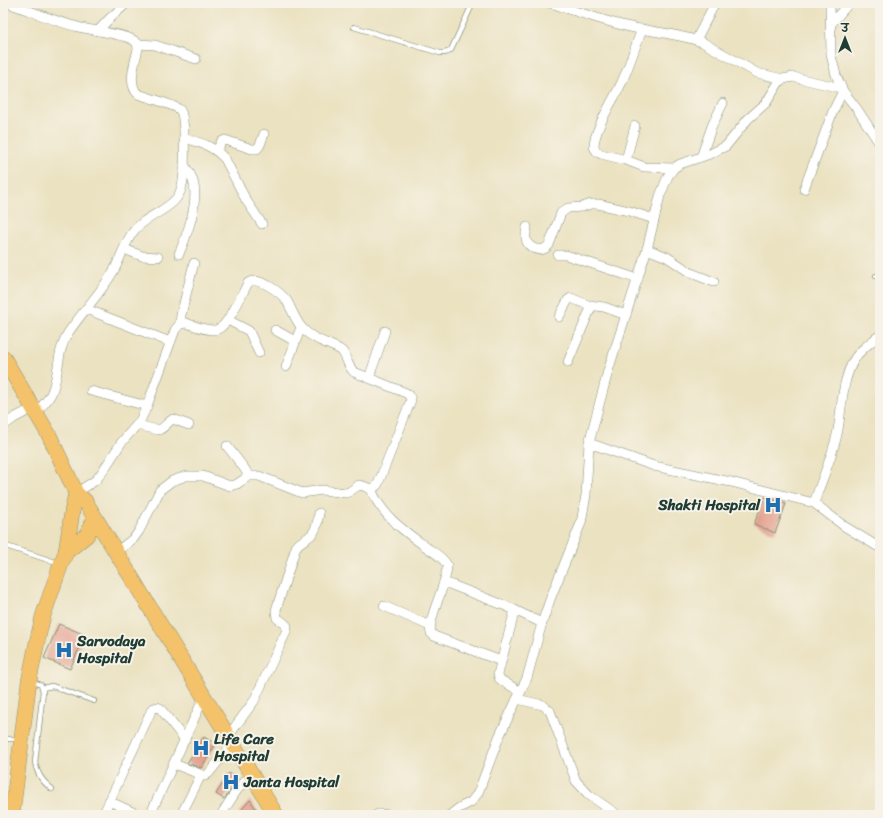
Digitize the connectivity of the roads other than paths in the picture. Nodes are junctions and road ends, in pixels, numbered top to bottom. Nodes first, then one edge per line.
1 (8, 3) edge
2 (127, 3) edge
3 (473, 3) edge
4 (550, 3) edge
5 (583, 3) edge
6 (715, 3) edge
7 (830, 3) edge
8 (850, 3) edge
9 (581, 12) junction
10 (831, 24) junction
11 (354, 27) dead end
12 (642, 29) junction
13 (98, 31) junction
14 (696, 40) junction
15 (137, 44) junction
16 (196, 59) dead end
17 (783, 78) junction
18 (842, 90) junction
19 (723, 103) dead end
20 (635, 126) dead end
21 (264, 134) dead end
22 (184, 138) junction
23 (880, 144) edge
24 (217, 151) junction
25 (702, 157) junction
26 (626, 160) junction
27 (184, 165) junction
28 (674, 168) junction
29 (804, 189) dead end
30 (654, 219) junction
31 (262, 224) dead end
32 (527, 227) dead end
33 (124, 249) junction
34 (647, 249) junction
35 (179, 254) dead end
36 (558, 255) dead end
37 (158, 257) dead end
38 (194, 263) dead end
39 (638, 279) junction
40 (714, 282) dead end
41 (592, 305) junction
42 (86, 309) junction
43 (626, 315) junction
44 (559, 317) dead end
45 (228, 320) junction
46 (180, 324) junction
47 (301, 327) junction
48 (275, 330) dead end
49 (385, 331) dead end
50 (880, 335) edge
51 (295, 341) junction
52 (170, 342) junction
53 (259, 353) dead end
54 (3, 357) edge
55 (568, 362) dead end
56 (286, 367) dead end
57 (369, 378) junction
58 (91, 391) dead end
59 (147, 406) junction
60 (34, 410) junction
61 (137, 425) junction
62 (189, 425) dead end
63 (3, 426) edge
64 (589, 443) junction
65 (227, 446) dead end
66 (249, 476) junction
67 (371, 489) junction
68 (76, 493) junction
69 (814, 503) junction
70 (319, 513) dead end
71 (95, 518) junction
72 (87, 535) junction
73 (3, 545) edge
74 (880, 548) edge
75 (115, 552) junction
76 (64, 558) junction
77 (444, 582) junction
78 (384, 606) dead end
79 (515, 610) junction
80 (542, 622) junction
81 (430, 626) junction
82 (501, 661) junction
83 (36, 684) junction
84 (519, 696) junction
85 (204, 697) junction
86 (94, 701) dead end
87 (3, 739) edge
88 (231, 739) junction
89 (22, 740) junction
90 (185, 740) junction
91 (174, 764) junction
92 (252, 773) junction
93 (201, 775) junction
94 (52, 788) dead end
95 (109, 801) junction
96 (152, 814) edge
97 (618, 814) edge
98 (12, 815) edge
99 (103, 815) edge
100 (138, 815) edge
101 (181, 815) edge
102 (221, 815) edge
103 (276, 815) edge
104 (376, 815) edge
105 (391, 815) edge
106 (450, 815) edge

1 - 13 street
2 - 13 street
3 - 11 lane
4 - 9 street
5 - 9 street
6 - 14 street
7 - 10 street
8 - 10 street
9 - 12 street
10 - 18 street
12 - 14 street
12 - 26 street
13 - 15 street
14 - 17 street
15 - 16 street
15 - 22 street
17 - 18 street
17 - 25 street
18 - 23 street
18 - 29 street
19 - 25 street
20 - 26 street
21 - 24 street
22 - 24 street
22 - 27 street
24 - 31 street
25 - 28 street
26 - 28 street
27 - 33 street
27 - 35 street
28 - 30 street
30 - 32 street
30 - 34 street
33 - 37 street
33 - 42 street
34 - 39 street
34 - 40 street
36 - 39 street
38 - 46 street
39 - 43 street
41 - 43 street
41 - 44 street
41 - 55 street
42 - 52 street
42 - 60 street
43 - 64 street
45 - 46 street
45 - 47 street
45 - 53 street
46 - 52 street
47 - 51 street
47 - 57 street
48 - 51 street
49 - 57 street
50 - 69 street
51 - 56 street
52 - 59 street
54 - 60 highway
57 - 67 street
58 - 59 street
59 - 61 street
60 - 63 street
60 - 68 highway
61 - 62 street
61 - 68 street
64 - 69 street
64 - 80 street
65 - 66 street
66 - 67 street
66 - 75 street
67 - 77 street
68 - 71 highway
68 - 76 highway
69 - 74 street
70 - 88 street
71 - 72 highway
71 - 75 highway
72 - 75 highway
72 - 76 highway
73 - 76 lane
75 - 85 highway
76 - 83 highway
77 - 79 street
77 - 81 street
78 - 81 street
79 - 80 street
79 - 82 street
80 - 84 street
81 - 82 street
82 - 84 street
83 - 86 lane
83 - 89 highway
83 - 94 lane
84 - 97 street
84 - 106 street
85 - 88 highway
85 - 90 street
87 - 89 lane
88 - 92 highway
88 - 93 street
89 - 98 highway
90 - 91 street
90 - 95 street
91 - 93 street
91 - 96 street
92 - 102 street
92 - 103 highway
93 - 101 street
95 - 99 street
95 - 100 street
104 - 105 street

